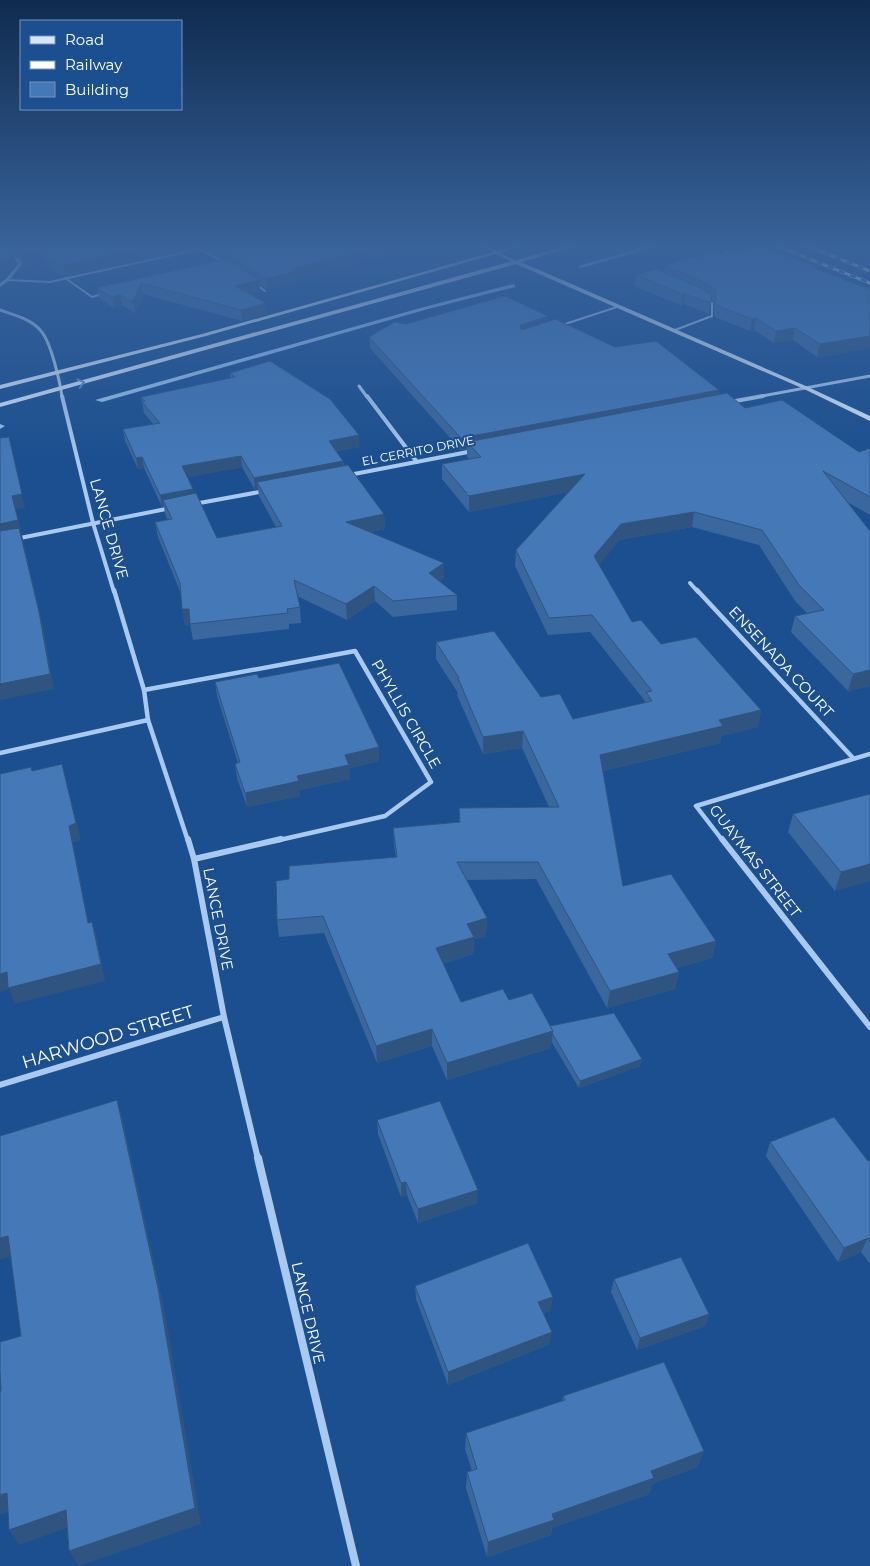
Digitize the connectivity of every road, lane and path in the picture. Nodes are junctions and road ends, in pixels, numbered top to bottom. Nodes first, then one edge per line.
1 (21, 317) edge
2 (268, 317) edge
3 (318, 317) edge
4 (586, 317) edge
5 (645, 317) edge
6 (709, 317) edge
7 (556, 327) edge
8 (675, 330) junction
9 (58, 372) junction
10 (870, 376) edge
11 (359, 386) dead end
12 (0, 387) edge
13 (806, 388) junction
14 (60, 389) junction
15 (720, 404) edge
16 (0, 405) edge
17 (870, 419) edge
18 (476, 451) edge
19 (417, 462) junction
20 (341, 476) edge
21 (274, 489) edge
22 (188, 505) edge
23 (179, 507) edge
24 (93, 523) junction
25 (9, 540) edge
26 (690, 583) dead end
27 (144, 690) junction
28 (148, 720) junction
29 (0, 753) edge
30 (870, 754) edge
31 (853, 758) junction
32 (194, 858) junction
33 (224, 1016) junction
34 (870, 1027) edge
35 (0, 1085) edge
36 (356, 1566) edge

1 - 9 street, LANCE DRIVE
2 - 9 main road
14 -> 3 main road
4 - 7 lane
5 - 8 main road
6 - 8 lane
8 - 13 main road
9 - 12 main road
9 - 14 street, LANCE DRIVE
10 - 13 street
11 - 19 street
13 - 15 street
13 - 17 main road
14 - 16 main road
14 - 24 street, LANCE DRIVE
18 - 19 street, EL CERRITO DRIVE
19 - 20 street, EL CERRITO DRIVE
21 - 22 street
23 - 24 street
24 - 25 street
24 - 27 street, LANCE DRIVE
26 - 31 street, ENSENADA COURT
27 - 28 street, LANCE DRIVE
27 - 32 street, PHYLLIS CIRCLE
28 - 29 street
28 - 32 street, LANCE DRIVE
30 - 31 street, GUAYMAS STREET
31 - 34 street, GUAYMAS STREET
32 - 33 street, LANCE DRIVE
33 - 35 street, HARWOOD STREET
33 - 36 street, LANCE DRIVE

